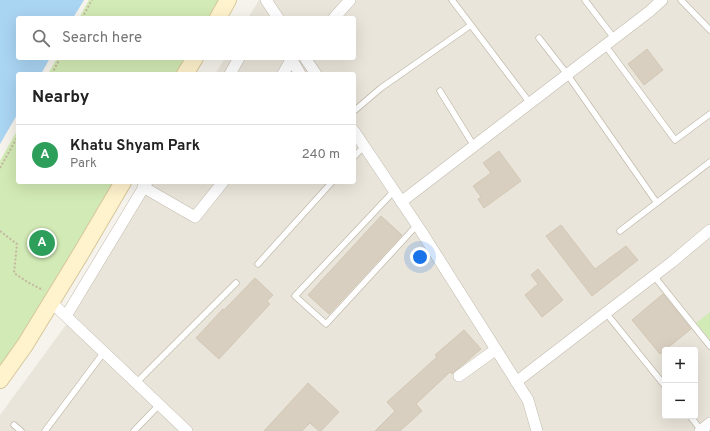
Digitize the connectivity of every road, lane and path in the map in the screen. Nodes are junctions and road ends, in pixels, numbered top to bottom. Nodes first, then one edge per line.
1 (92, 0) edge
2 (228, 0) edge
3 (266, 0) edge
4 (350, 0) edge
5 (452, 0) edge
6 (585, 0) edge
7 (662, 0) edge
8 (682, 0) edge
9 (83, 16) edge
10 (219, 16) edge
11 (277, 16) edge
12 (336, 16) edge
13 (471, 25) junction
14 (710, 30) edge
15 (539, 38) dead end
16 (610, 41) junction
17 (59, 60) edge
18 (194, 60) edge
19 (238, 60) edge
20 (291, 60) edge
21 (293, 60) edge
22 (306, 60) edge
23 (53, 72) edge
24 (186, 72) edge
25 (231, 72) edge
26 (284, 72) edge
27 (299, 72) edge
28 (301, 72) edge
29 (315, 72) edge
30 (567, 74) junction
31 (440, 92) dead end
32 (530, 103) junction
33 (356, 109) edge
34 (710, 114) edge
35 (356, 134) edge
36 (16, 140) edge
37 (364, 146) junction
38 (474, 146) junction
39 (356, 155) edge
40 (710, 162) edge
41 (0, 168) edge
42 (122, 184) edge
43 (221, 184) edge
44 (330, 184) edge
45 (145, 185) edge
46 (394, 191) junction
47 (402, 202) junction
48 (657, 203) junction
49 (417, 225) junction
50 (710, 230) edge
51 (0, 231) edge
52 (620, 231) dead end
53 (258, 264) dead end
54 (654, 276) junction
55 (236, 284) dead end
56 (53, 299) junction
57 (606, 313) junction
58 (66, 316) junction
59 (710, 346) edge
60 (495, 350) junction
61 (104, 352) junction
62 (459, 376) dead end
63 (0, 380) edge
64 (516, 382) junction
65 (136, 383) junction
66 (663, 383) edge
67 (159, 405) junction
68 (694, 419) edge
69 (14, 425) dead end
70 (704, 428) edge
71 (21, 431) edge
72 (45, 431) edge
73 (134, 431) edge
74 (187, 431) edge
75 (537, 431) edge

1 - 9 path
2 - 10 street
3 - 11 street
4 - 12 street
5 - 13 lane
6 - 16 lane
7 - 16 street
8 - 14 lane
13 - 32 lane
13 - 33 lane
15 - 30 lane
16 - 30 street
16 - 34 lane
17 - 23 path
18 - 24 street
19 - 25 street
20 - 26 street
21 - 27 street
22 - 28 street
22 - 29 street
30 - 32 street
30 - 48 lane
31 - 38 lane
32 - 38 street
35 - 37 street
36 - 41 path
37 - 39 lane
37 - 46 street
38 - 47 street
40 - 48 lane
42 - 56 street
43 - 45 street
44 - 53 lane
45 - 58 street
46 - 47 street
46 - 49 lane
47 - 49 street
48 - 52 lane
49 - 60 street
50 - 54 street
51 - 56 path
54 - 57 street
54 - 59 lane
55 - 65 lane
56 - 58 street
56 - 63 street
57 - 64 street
57 - 66 lane
58 - 61 street
60 - 62 street
60 - 64 street
61 - 65 street
61 - 72 lane
64 - 75 street
65 - 67 street
67 - 73 lane
67 - 74 street
68 - 70 lane
69 - 71 lane

